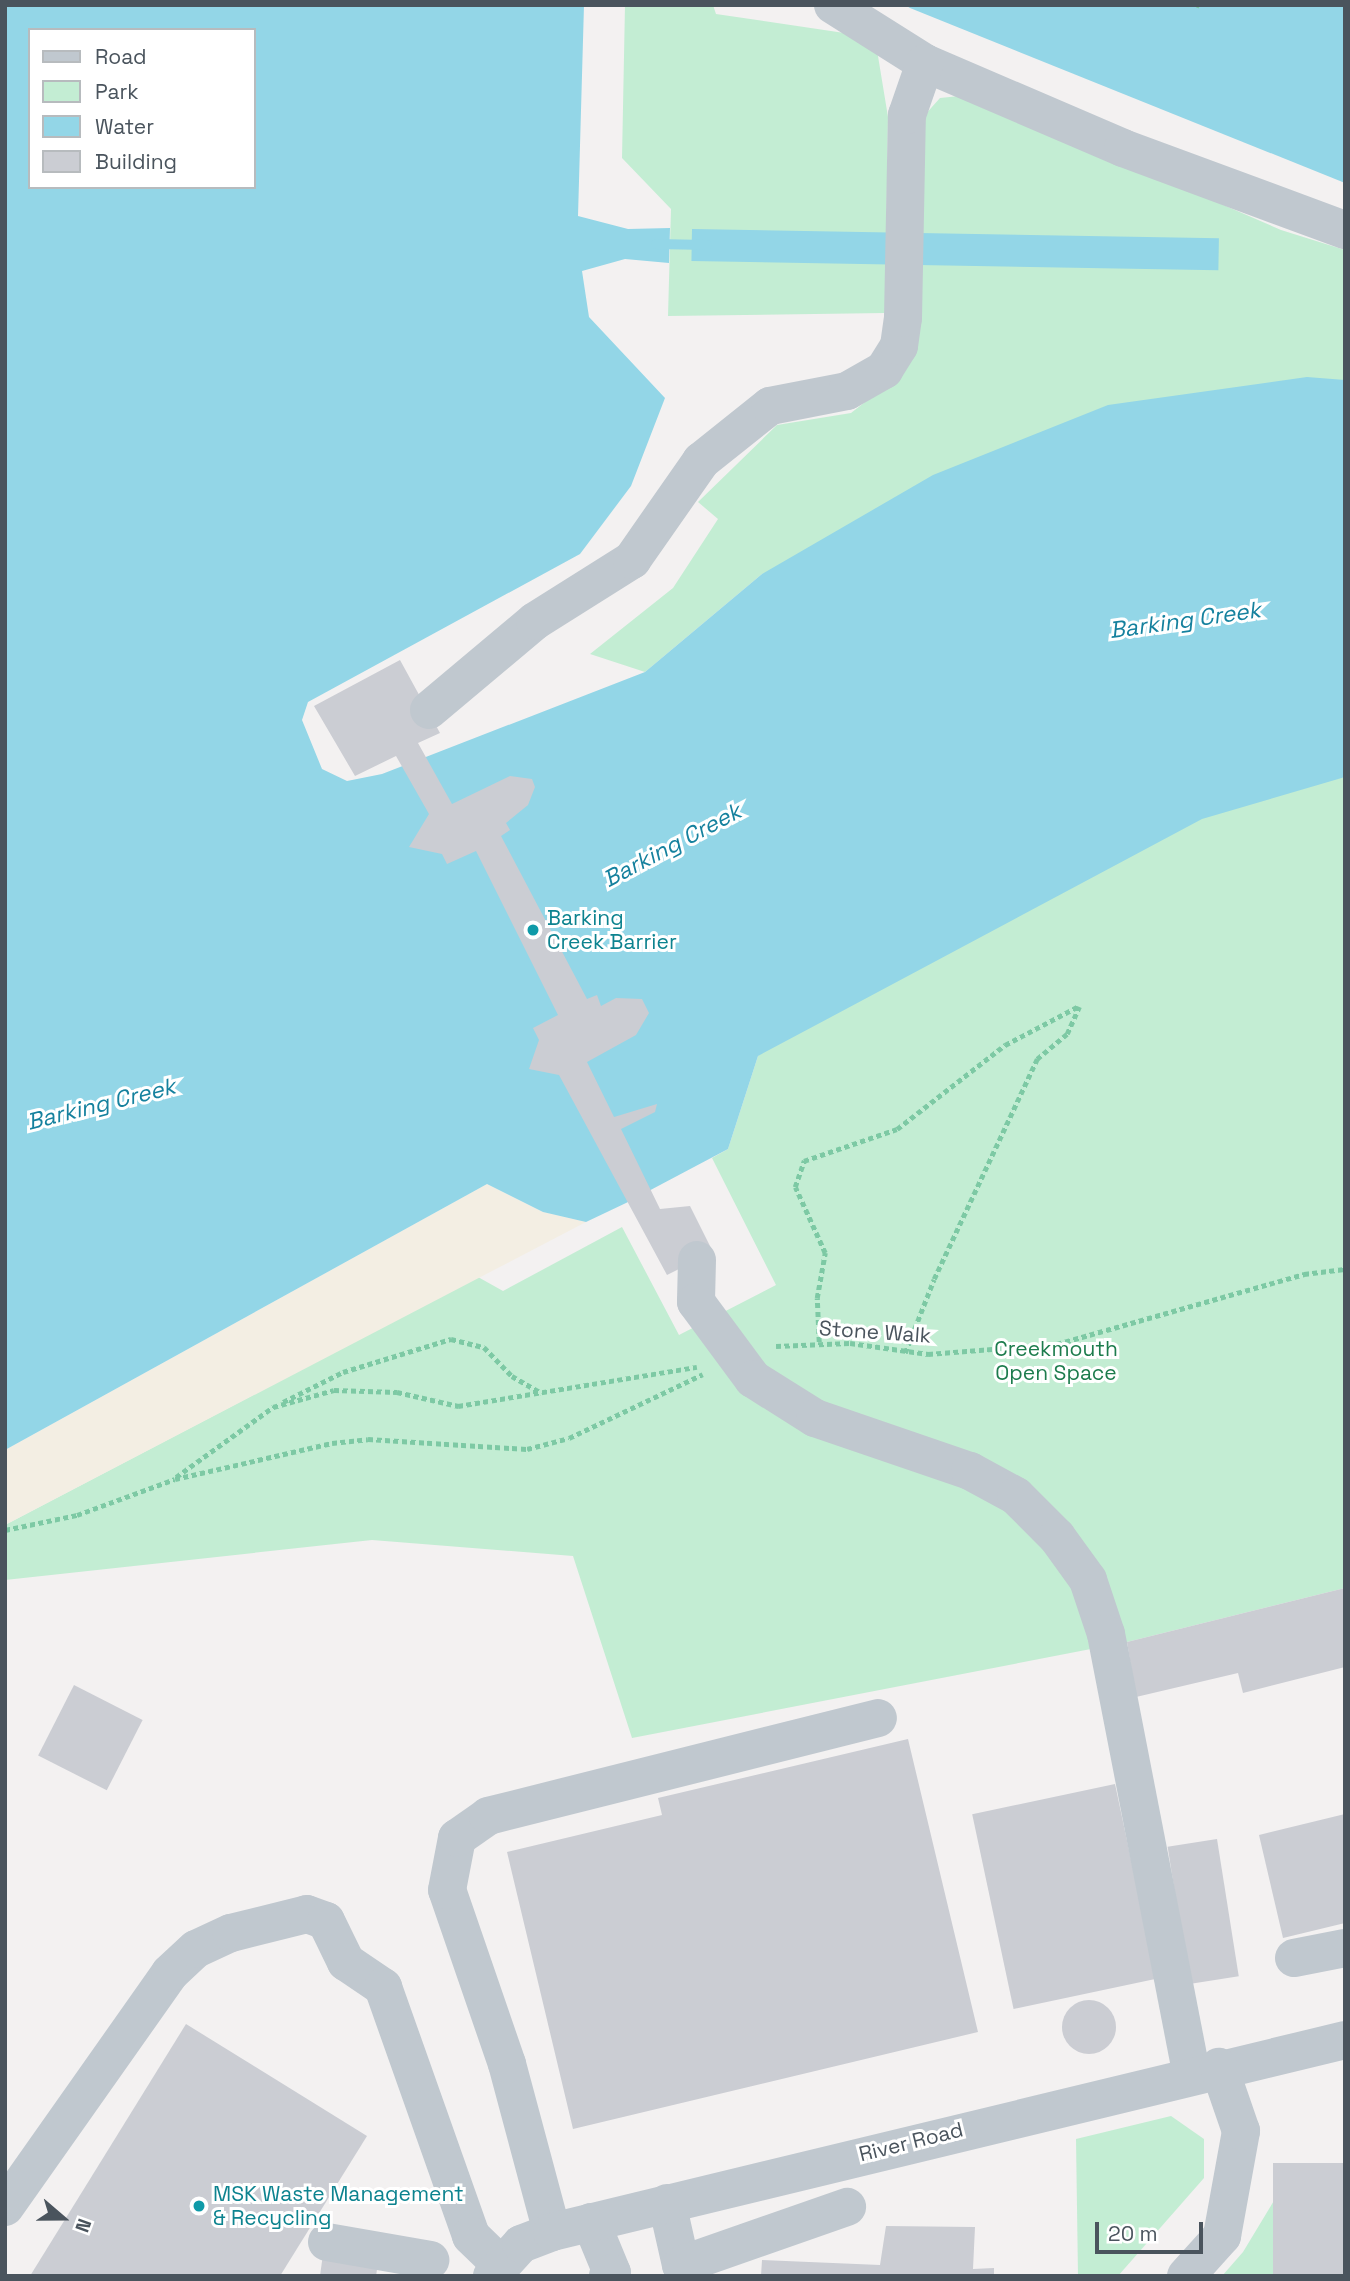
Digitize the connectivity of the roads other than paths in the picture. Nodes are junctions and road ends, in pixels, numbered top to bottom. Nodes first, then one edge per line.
1 (833, 5) edge
2 (926, 63) junction
3 (1345, 230) edge
4 (429, 710) dead end
5 (697, 1260) dead end
6 (878, 1718) dead end
7 (1345, 1948) edge
8 (1294, 1958) dead end
9 (1345, 2040) edge
10 (1205, 2070) junction
11 (667, 2203) junction
12 (5, 2207) edge
13 (847, 2207) dead end
14 (591, 2222) junction
15 (552, 2232) junction
16 (471, 2236) junction
17 (327, 2242) dead end
18 (419, 2268) edge
19 (496, 2270) edge
20 (608, 2276) edge
21 (1186, 2276) edge

1 - 2 street
2 - 3 street
2 - 4 street
5 - 10 street
6 - 15 street
7 - 8 street
9 - 10 street, River Road
10 - 11 street, River Road
10 - 21 street
11 - 13 street
11 - 14 street, River Road
12 - 16 street
14 - 15 street, River Road
14 - 20 street
15 - 19 street, River Road
16 - 18 street
16 - 19 street
17 - 18 street

